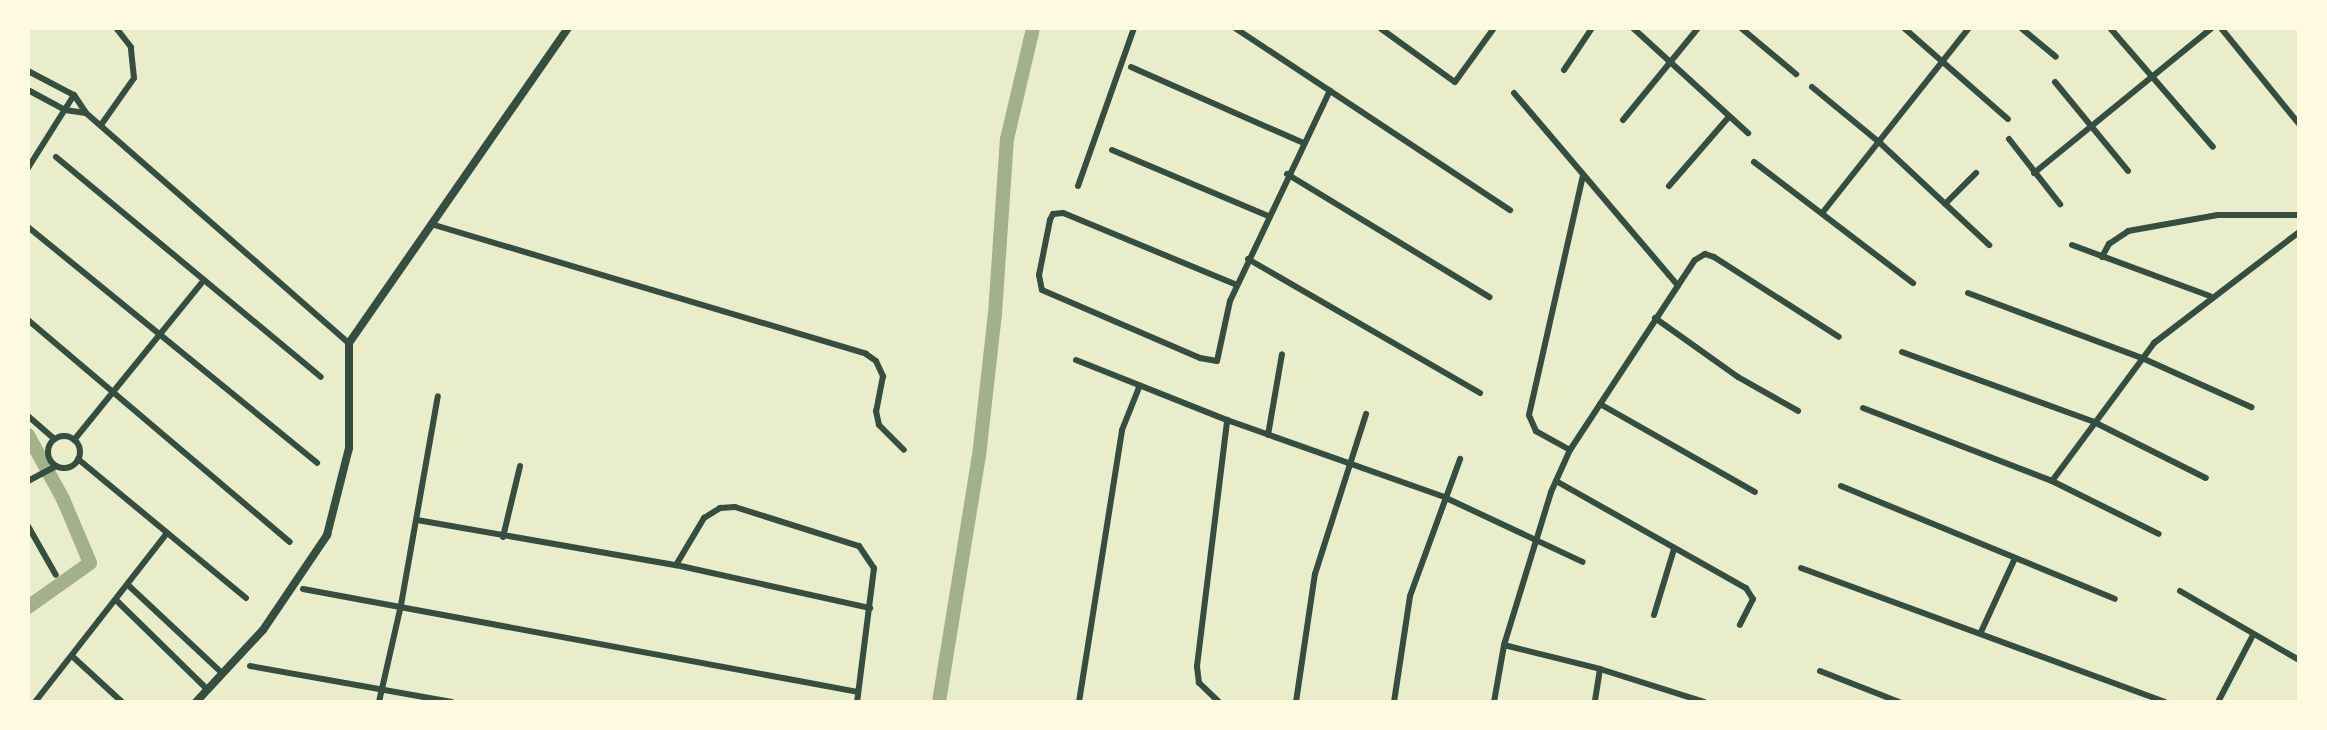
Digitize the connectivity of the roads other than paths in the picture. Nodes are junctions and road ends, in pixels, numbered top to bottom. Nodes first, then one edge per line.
1 (116, 28) edge
2 (568, 28) edge
3 (1134, 28) edge
4 (1235, 28) edge
5 (1380, 28) edge
6 (1493, 28) edge
7 (1592, 28) edge
8 (1633, 28) edge
9 (1698, 28) edge
10 (1741, 28) edge
11 (1904, 28) edge
12 (1969, 28) edge
13 (2021, 28) edge
14 (2110, 28) edge
15 (2212, 28) edge
16 (2221, 28) edge
17 (2056, 57) dead end
18 (1944, 60) junction
19 (1672, 61) junction
20 (1131, 66) dead end
21 (1564, 70) dead end
22 (28, 71) edge
23 (1796, 74) dead end
24 (2154, 76) junction
25 (2054, 82) dead end
26 (1812, 87) dead end
27 (28, 90) edge
28 (1330, 90) junction
29 (1514, 93) dead end
30 (74, 95) junction
31 (65, 110) junction
32 (86, 113) junction
33 (1728, 118) junction
34 (2008, 119) dead end
35 (1623, 120) dead end
36 (2090, 123) junction
37 (2299, 124) edge
38 (101, 125) junction
39 (1748, 134) dead end
40 (2008, 139) dead end
41 (1879, 142) junction
42 (1303, 143) junction
43 (2213, 147) dead end
44 (1112, 150) dead end
45 (56, 157) dead end
46 (1754, 162) dead end
47 (28, 168) edge
48 (2128, 171) dead end
49 (1976, 173) dead end
50 (2034, 173) junction
51 (1287, 174) junction
52 (1583, 176) junction
53 (1078, 186) dead end
54 (1670, 186) dead end
55 (1945, 204) junction
56 (2060, 204) dead end
57 (1510, 210) dead end
58 (1823, 212) junction
59 (2299, 215) edge
60 (1268, 216) junction
61 (429, 223) junction
62 (28, 228) edge
63 (2299, 232) edge
64 (1989, 245) dead end
65 (2071, 245) dead end
66 (2102, 257) junction
67 (1248, 260) junction
68 (205, 280) junction
69 (1913, 283) dead end
70 (1237, 285) junction
71 (1678, 286) junction
72 (1968, 293) dead end
73 (2210, 296) junction
74 (1489, 297) dead end
75 (1655, 317) junction
76 (28, 320) edge
77 (160, 335) junction
78 (1839, 337) dead end
79 (349, 343) junction
80 (1902, 352) dead end
81 (1282, 354) dead end
82 (2142, 358) junction
83 (1076, 360) dead end
84 (321, 377) dead end
85 (1140, 385) junction
86 (113, 392) junction
87 (1480, 393) dead end
88 (438, 396) dead end
89 (1600, 404) junction
90 (2251, 407) dead end
91 (1863, 408) dead end
92 (1798, 411) dead end
93 (1366, 414) dead end
94 (28, 416) edge
95 (1227, 420) junction
96 (2094, 422) junction
97 (1268, 435) junction
98 (54, 439) junction
99 (74, 440) junction
100 (904, 450) dead end
101 (1570, 450) junction
102 (1460, 458) dead end
103 (78, 459) junction
104 (1350, 460) junction
105 (317, 463) dead end
106 (56, 466) junction
107 (520, 466) dead end
108 (2206, 478) dead end
109 (28, 481) edge
110 (1556, 481) junction
111 (2052, 481) junction
112 (1842, 486) dead end
113 (1755, 492) dead end
114 (1444, 497) junction
115 (417, 520) junction
116 (28, 526) edge
117 (167, 533) junction
118 (2159, 534) dead end
119 (503, 537) junction
120 (290, 542) dead end
121 (1534, 542) junction
122 (1674, 549) junction
123 (2015, 558) junction
124 (1583, 562) dead end
125 (676, 565) junction
126 (1801, 568) dead end
127 (56, 575) dead end
128 (128, 584) junction
129 (303, 589) dead end
130 (2180, 591) dead end
131 (246, 598) dead end
132 (2115, 599) dead end
133 (116, 600) junction
134 (401, 605) junction
135 (870, 608) junction
136 (1654, 615) dead end
137 (1740, 625) dead end
138 (1982, 632) junction
139 (2253, 635) junction
140 (1504, 645) junction
141 (72, 656) junction
142 (2299, 660) edge
143 (250, 666) dead end
144 (1600, 670) junction
145 (1820, 671) dead end
146 (223, 674) junction
147 (381, 688) junction
148 (208, 690) junction
149 (858, 692) junction
150 (1681, 699) edge
151 (36, 702) edge
152 (122, 702) edge
153 (196, 702) edge
154 (379, 702) edge
155 (452, 702) edge
156 (857, 702) edge
157 (1079, 702) edge
158 (1219, 702) edge
159 (1296, 702) edge
160 (1394, 702) edge
161 (1494, 702) edge
162 (1595, 702) edge
163 (1704, 702) edge
164 (1899, 702) edge
165 (2165, 702) edge
166 (2218, 702) edge

1 - 38 street
2 - 61 street
3 - 53 street
4 - 28 street
5 - 6 street
7 - 21 street
8 - 19 street
9 - 19 street
10 - 23 street
11 - 18 street
12 - 18 street
13 - 17 street
14 - 24 street
15 - 24 street
16 - 37 street
18 - 34 street
18 - 41 street
19 - 33 street
19 - 35 street
20 - 42 street
22 - 30 street
24 - 36 street
24 - 43 street
25 - 36 street
26 - 41 street
27 - 31 street
28 - 42 street
28 - 57 street
29 - 52 street
30 - 31 street
30 - 32 street
31 - 32 street
31 - 47 street
32 - 38 street
33 - 39 street
33 - 54 street
36 - 48 street
36 - 50 street
38 - 79 street
40 - 50 street
41 - 55 street
41 - 58 street
42 - 51 street
44 - 60 street
45 - 68 street
46 - 58 street
49 - 55 street
50 - 56 street
51 - 60 street
51 - 74 street
52 - 71 street
52 - 101 street
55 - 64 street
58 - 69 street
59 - 66 street
60 - 67 street
61 - 79 street
61 - 100 street
62 - 77 street
63 - 73 street
65 - 66 street
66 - 73 street
67 - 70 street
67 - 87 street
68 - 77 street
68 - 84 street
70 - 70 street
71 - 75 street
71 - 78 street
72 - 82 street
73 - 82 street
75 - 89 street
75 - 92 street
76 - 86 street
77 - 86 street
77 - 105 street
79 - 146 street
80 - 96 street
81 - 97 street
82 - 90 street
82 - 96 street
83 - 85 street
85 - 95 street
85 - 157 street
86 - 99 street
86 - 120 street
88 - 115 street
89 - 101 street
89 - 113 street
91 - 111 street
93 - 104 street
94 - 98 street
95 - 97 street
95 - 158 street
96 - 108 street
96 - 111 street
97 - 104 street
98 - 99 street
98 - 106 street
99 - 103 street
101 - 110 street
102 - 114 street
103 - 106 street
103 - 117 street
104 - 114 street
104 - 159 street
106 - 109 street
107 - 119 street
110 - 121 street
110 - 122 street
111 - 118 street
112 - 123 street
114 - 121 street
114 - 160 street
115 - 119 street
115 - 134 street
116 - 127 street
117 - 128 street
117 - 131 street
119 - 125 street
121 - 124 street
121 - 140 street
122 - 136 street
122 - 137 street
123 - 132 street
123 - 138 street
125 - 135 street
125 - 135 street
126 - 138 street
128 - 133 street
128 - 146 street
129 - 134 street
130 - 139 street
133 - 141 street
133 - 148 street
134 - 147 street
134 - 149 street
135 - 149 street
138 - 165 street
139 - 142 street
139 - 166 street
140 - 144 street
140 - 161 street
141 - 151 street
141 - 152 street
143 - 147 street
144 - 150 street
144 - 162 street
145 - 164 street
146 - 148 street
147 - 154 street
147 - 155 street
148 - 153 street
149 - 156 street
150 - 163 street

